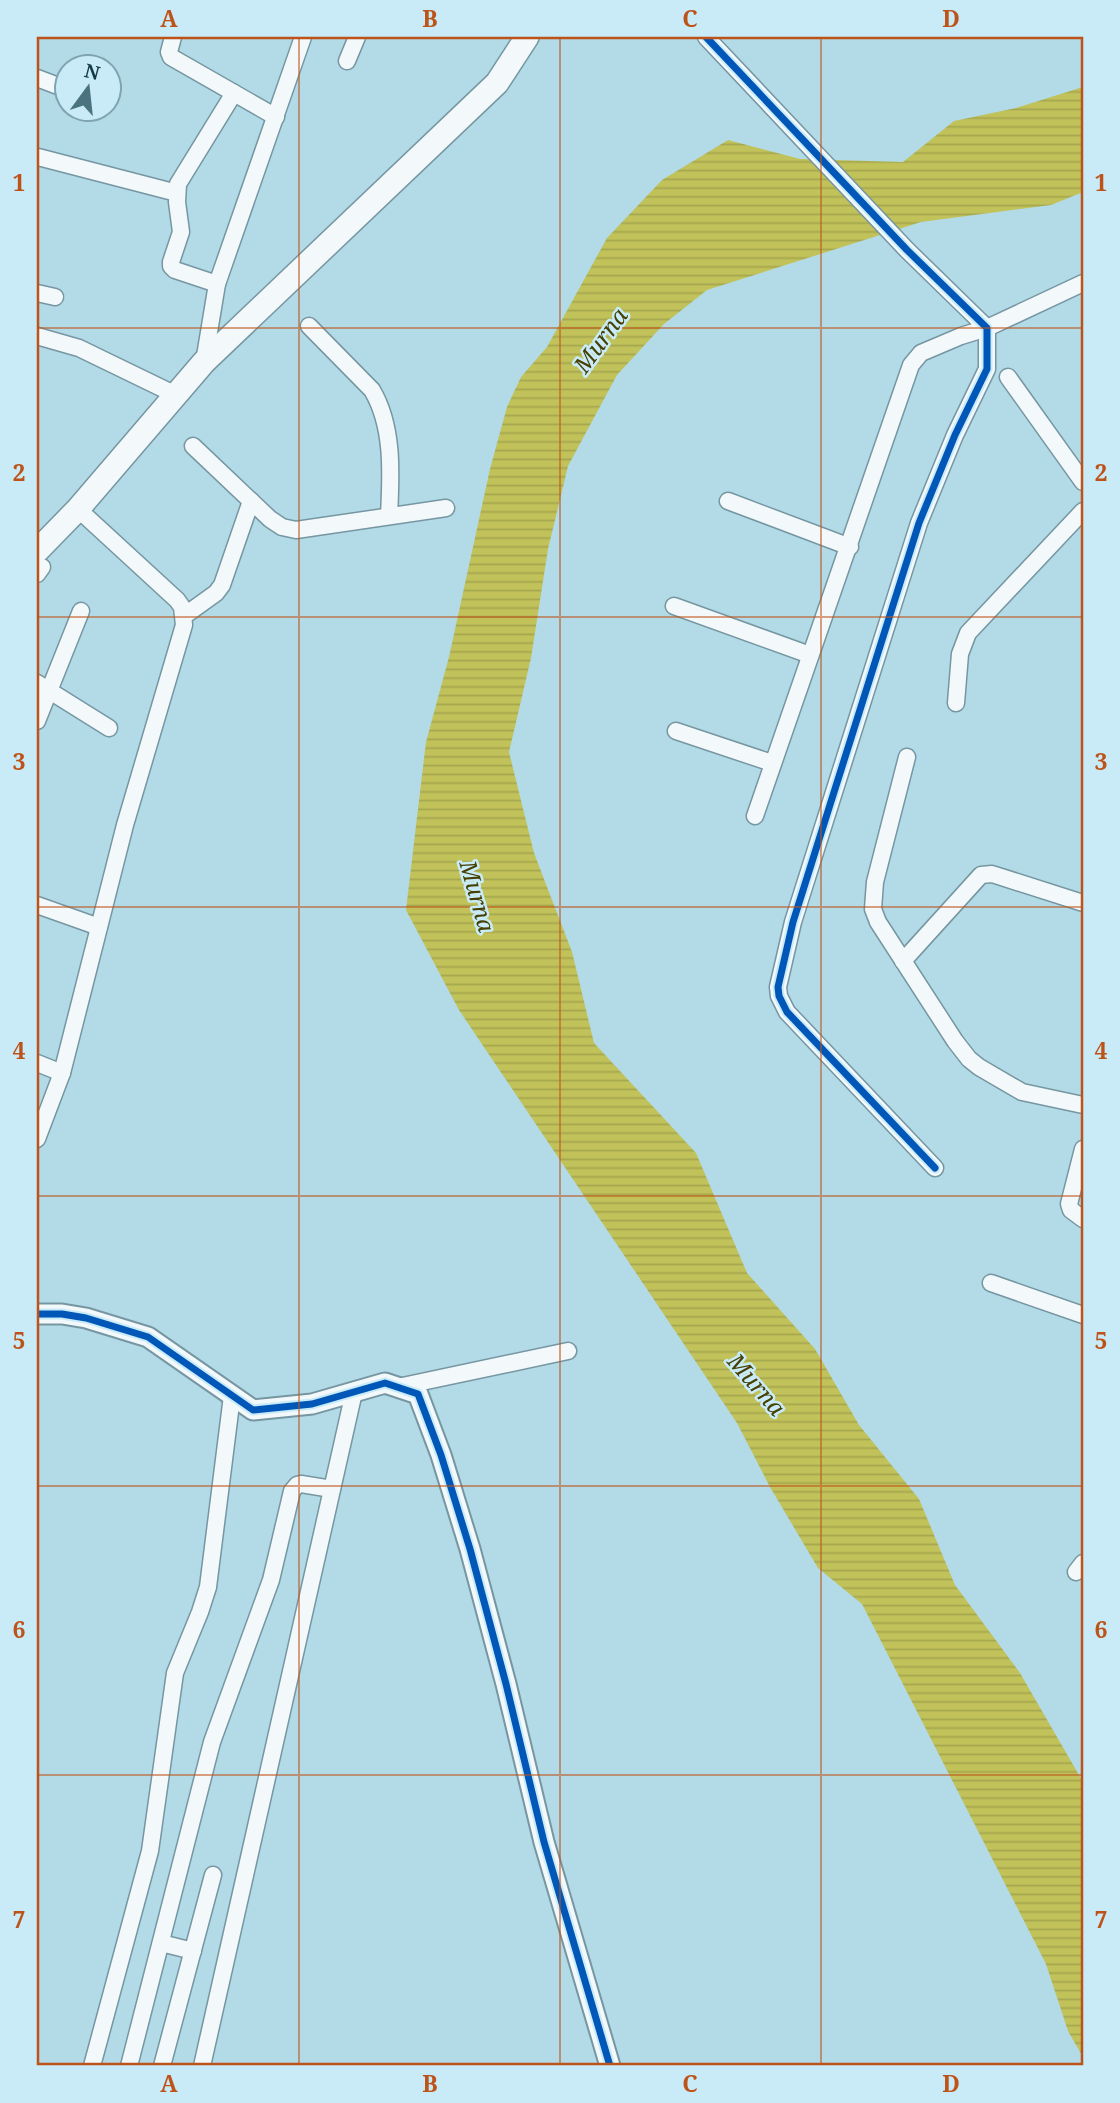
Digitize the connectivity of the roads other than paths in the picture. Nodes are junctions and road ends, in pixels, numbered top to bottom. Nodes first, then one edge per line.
1 (173, 37) edge
2 (303, 37) edge
3 (357, 37) edge
4 (527, 37) edge
5 (706, 37) edge
6 (347, 61) dead end
7 (234, 93) junction
8 (275, 117) junction
9 (38, 157) edge
10 (177, 193) junction
11 (1083, 283) edge
12 (217, 284) junction
13 (37, 293) edge
14 (55, 297) dead end
15 (309, 326) dead end
16 (987, 328) junction
17 (37, 336) edge
18 (204, 362) junction
19 (1008, 377) dead end
20 (176, 395) junction
21 (193, 446) dead end
22 (1083, 482) edge
23 (251, 501) junction
24 (727, 501) dead end
25 (446, 508) dead end
26 (78, 509) junction
27 (1083, 511) edge
28 (389, 516) junction
29 (849, 547) junction
30 (39, 564) edge
31 (674, 606) dead end
32 (81, 611) dead end
33 (184, 616) junction
34 (810, 655) junction
35 (43, 687) edge
36 (956, 703) dead end
37 (37, 721) edge
38 (109, 728) dead end
39 (676, 731) dead end
40 (907, 757) dead end
41 (772, 763) junction
42 (755, 816) dead end
43 (1083, 902) edge
44 (37, 905) edge
45 (99, 927) junction
46 (903, 961) junction
47 (37, 1063) edge
48 (62, 1073) junction
49 (1083, 1105) edge
50 (37, 1138) edge
51 (1083, 1149) edge
52 (935, 1168) dead end
53 (1083, 1219) edge
54 (990, 1283) dead end
55 (37, 1314) edge
56 (1083, 1315) edge
57 (568, 1350) dead end
58 (398, 1387) junction
59 (354, 1392) junction
60 (232, 1396) junction
61 (332, 1489) junction
62 (213, 1875) dead end
63 (161, 1943) junction
64 (193, 1951) junction
65 (92, 2066) edge
66 (129, 2066) edge
67 (162, 2066) edge
68 (202, 2066) edge
69 (610, 2066) edge

1 - 7 street
2 - 8 street
3 - 6 street
4 - 18 main road
5 - 16 street
7 - 8 street
7 - 10 street
8 - 12 street
9 - 10 street
10 - 12 street
11 - 16 street
12 - 18 street
13 - 14 street
15 - 28 street
16 - 29 street
16 - 52 street
17 - 20 street
18 - 20 main road
19 - 22 street
20 - 26 main road
21 - 23 street
23 - 28 street
23 - 33 street
24 - 29 street
25 - 28 street
26 - 30 main road
26 - 33 street
27 - 36 street
29 - 34 street
31 - 34 street
32 - 35 street
33 - 45 street
34 - 41 street
35 - 37 street
35 - 38 street
39 - 41 street
40 - 46 street
41 - 42 street
43 - 46 street
44 - 45 street
45 - 48 street
46 - 49 street
47 - 48 street
48 - 50 street
51 - 53 street
54 - 56 street
55 - 60 street
57 - 58 street
58 - 59 street
58 - 69 street
59 - 60 street
59 - 61 street
60 - 65 street
61 - 63 street
61 - 68 street
62 - 64 street
63 - 64 street
63 - 66 street
64 - 67 street

